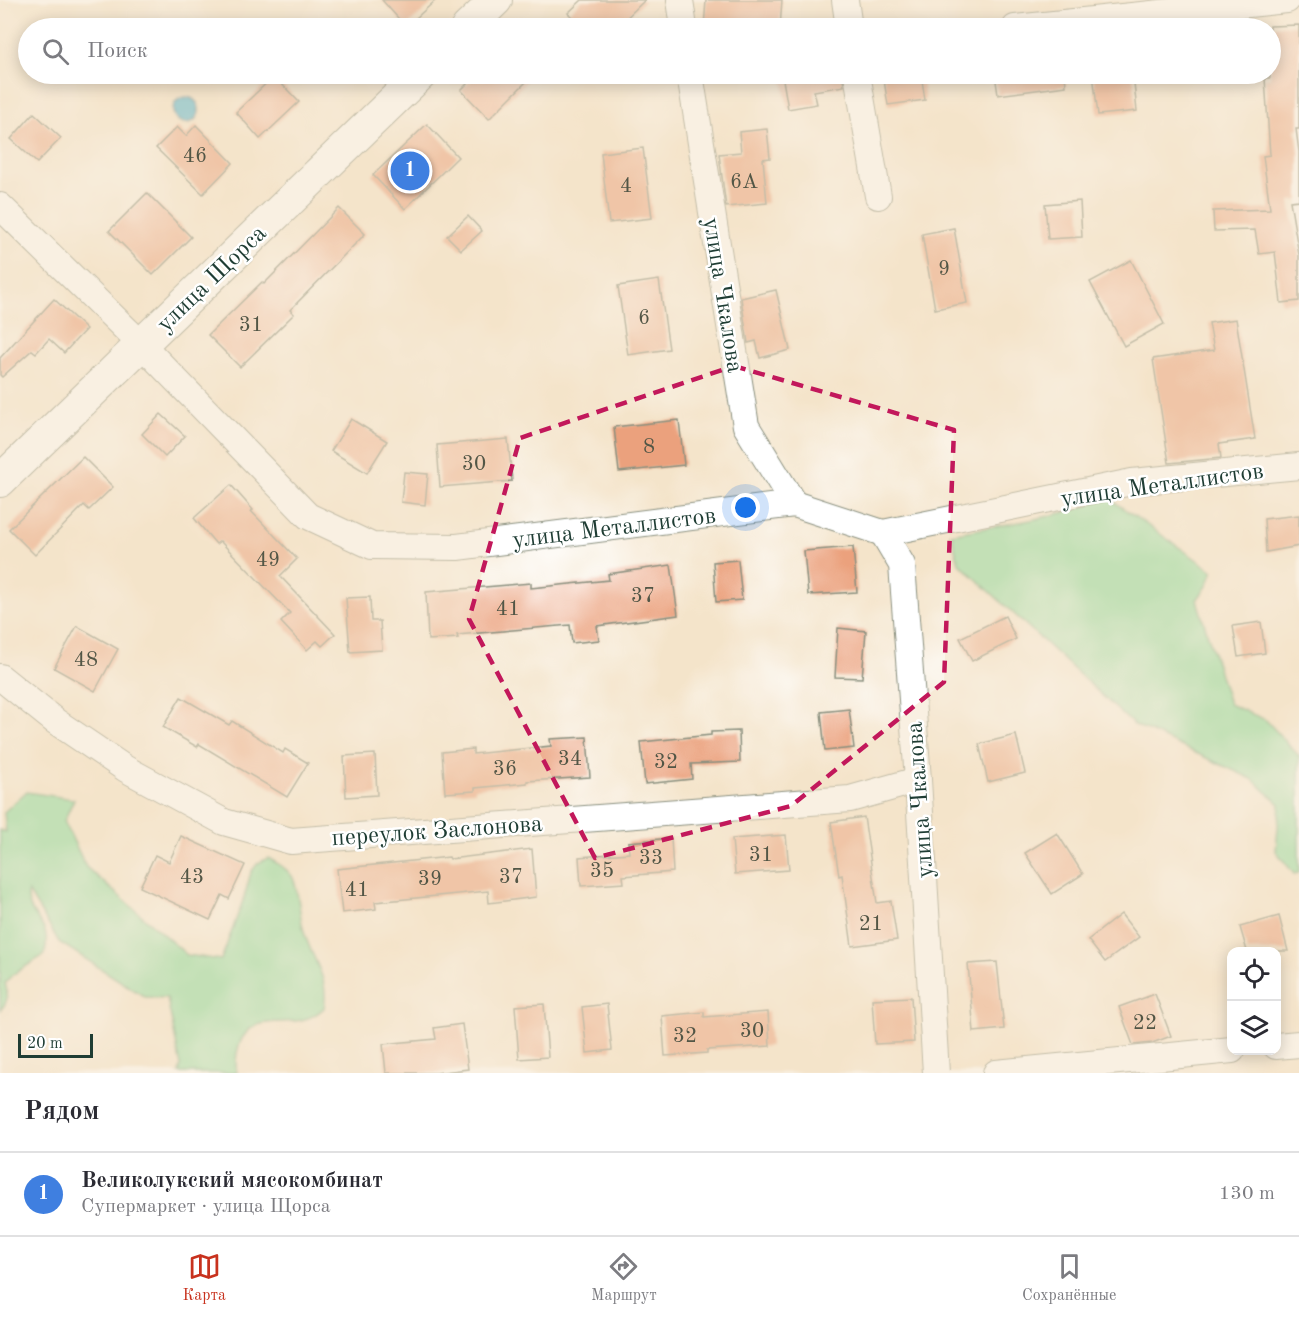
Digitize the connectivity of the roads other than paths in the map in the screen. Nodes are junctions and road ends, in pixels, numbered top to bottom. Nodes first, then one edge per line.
1 (496, 0) edge
2 (680, 0) edge
3 (846, 0) edge
4 (1287, 0) edge
5 (477, 18) edge
6 (683, 18) edge
7 (848, 18) edge
8 (1113, 18) edge
9 (411, 84) edge
10 (692, 84) edge
11 (859, 84) edge
12 (878, 196) dead end
13 (0, 206) edge
14 (142, 345) junction
15 (1299, 466) edge
16 (0, 481) edge
17 (794, 504) junction
18 (882, 532) junction
19 (0, 677) edge
20 (918, 780) junction
21 (1299, 1044) edge
22 (1281, 1046) edge
23 (1227, 1050) edge
24 (936, 1073) edge
25 (996, 1073) edge

1 - 5 street
2 - 6 street
3 - 7 street
4 - 8 street
9 - 14 street, улица Щорса
10 - 17 street, улица Чкалова
11 - 12 street
13 - 14 street, улица Металлистов
14 - 16 street, улица Щорса
14 - 17 street, улица Металлистов
15 - 18 street, улица Металлистов
17 - 18 street, улица Металлистов
18 - 20 street, улица Чкалова
19 - 20 street, переулок Заслонова
20 - 24 street, улица Чкалова
21 - 22 street
23 - 25 street

